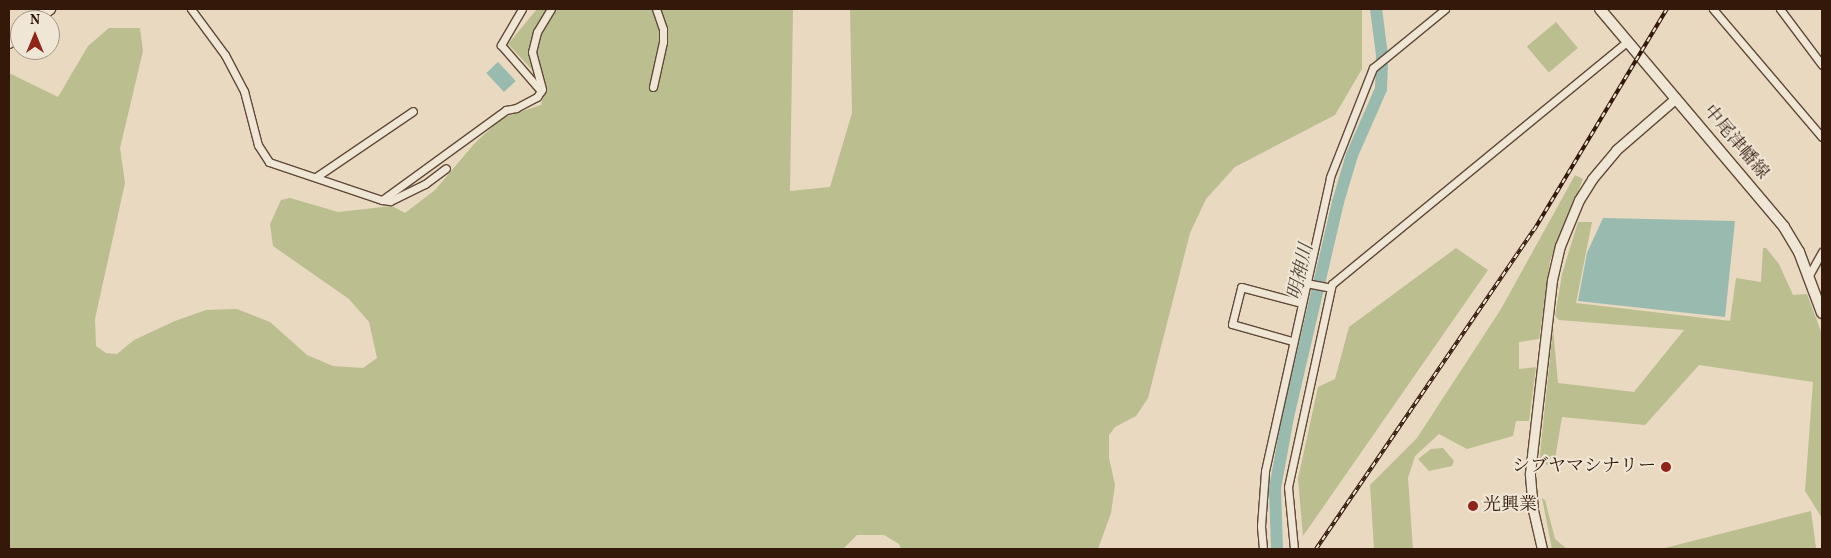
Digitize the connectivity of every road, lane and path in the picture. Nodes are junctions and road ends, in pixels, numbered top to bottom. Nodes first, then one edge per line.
1 (191, 9) edge
2 (522, 9) edge
3 (551, 9) edge
4 (656, 9) edge
5 (1445, 9) edge
6 (1600, 9) edge
7 (1713, 9) edge
8 (1780, 9) edge
9 (1627, 42) junction
10 (1822, 65) edge
11 (653, 87) dead end
12 (541, 91) junction
13 (1676, 98) junction
14 (413, 111) dead end
15 (1822, 137) edge
16 (446, 168) dead end
17 (316, 177) junction
18 (382, 200) junction
19 (1822, 252) edge
20 (1808, 277) junction
21 (1308, 283) junction
22 (1327, 287) junction
23 (1301, 303) junction
24 (1822, 313) edge
25 (1292, 341) junction
26 (1264, 549) edge
27 (1294, 549) edge
28 (1542, 549) edge

1 - 17 street
2 - 12 street
3 - 12 street
4 - 11 street
5 - 21 street
6 - 9 main road, 中尾津幡線
7 - 15 street
8 - 10 street
9 - 13 main road, 中尾津幡線
9 - 22 street
12 - 18 street
13 - 20 main road, 中尾津幡線
13 - 28 street
14 - 17 street
16 - 18 street
17 - 18 street
19 - 20 street
20 - 24 main road, 中尾津幡線
21 - 22 street
21 - 23 street
22 - 27 street
23 - 25 street
23 - 25 street
25 - 26 street

